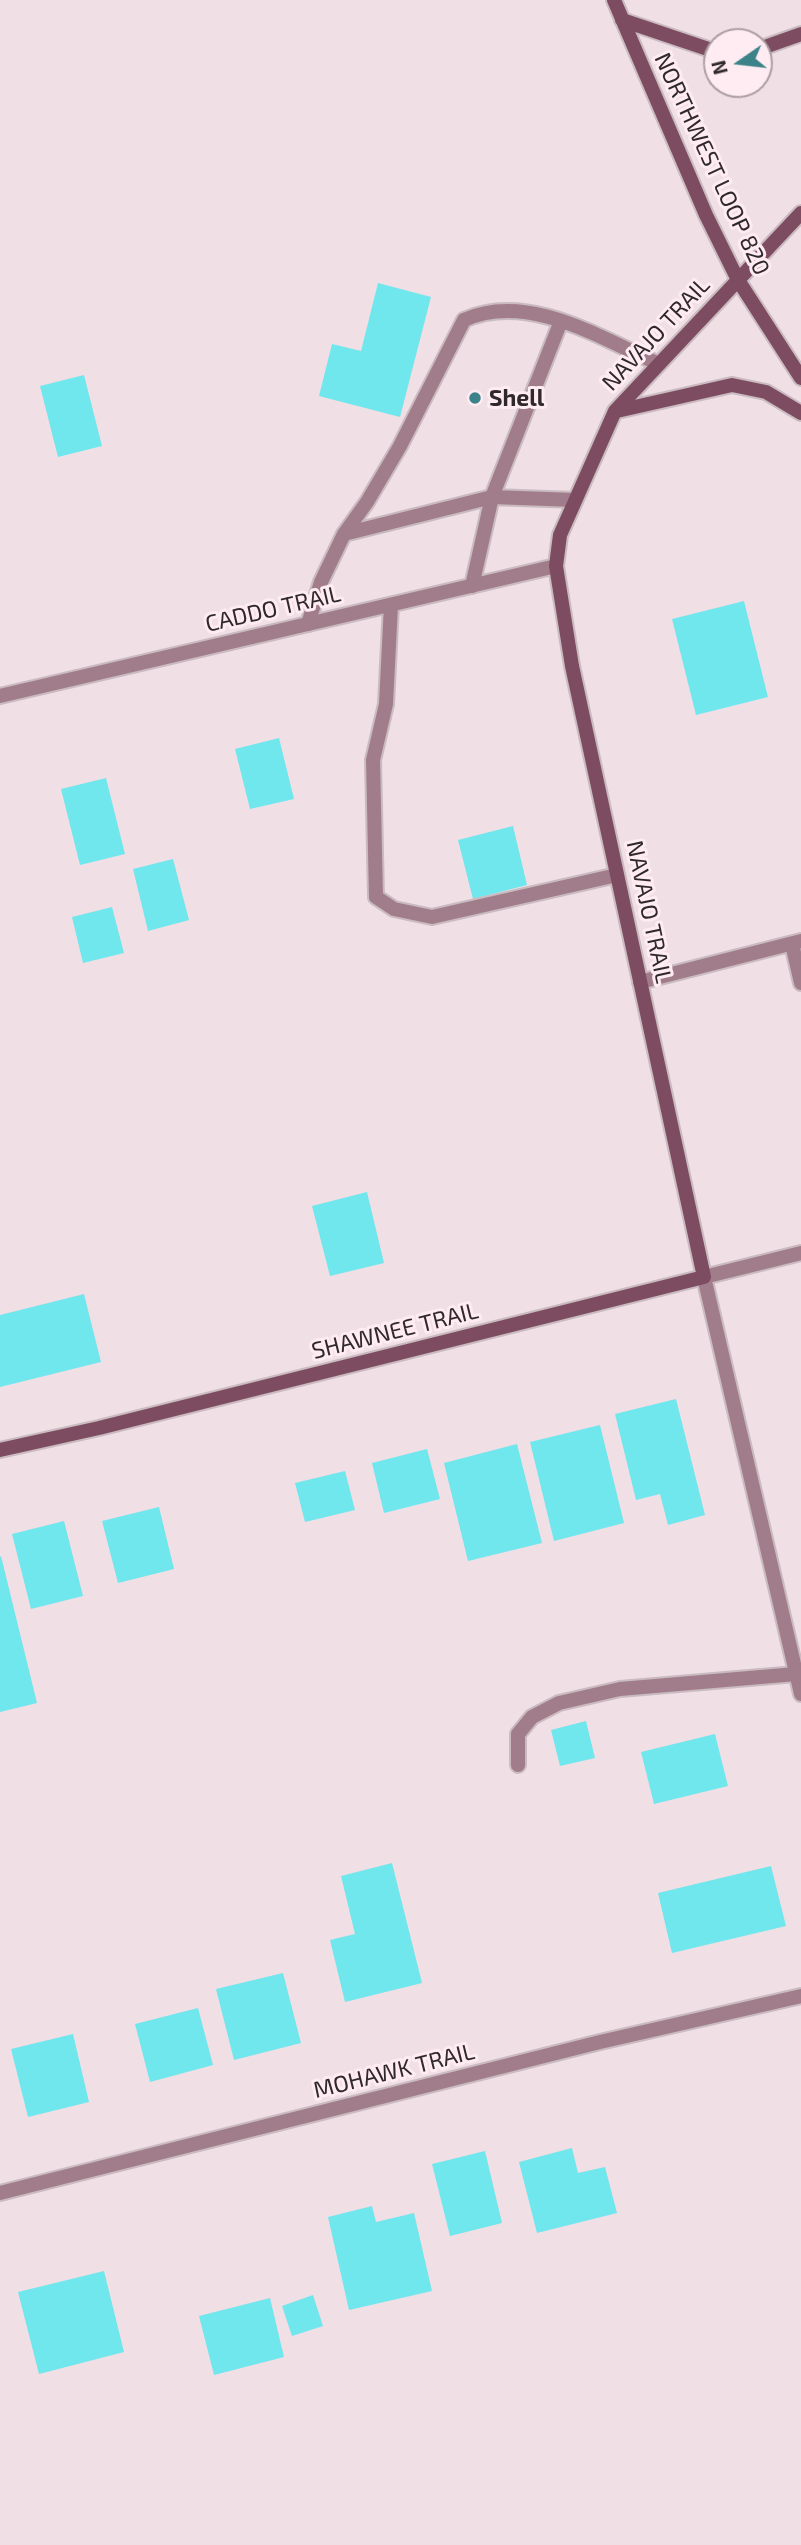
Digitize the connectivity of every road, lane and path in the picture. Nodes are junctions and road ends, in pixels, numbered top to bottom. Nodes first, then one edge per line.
1 (614, 0) edge
2 (622, 20) junction
3 (801, 34) edge
4 (773, 44) edge
5 (703, 47) edge
6 (801, 213) edge
7 (738, 280) junction
8 (561, 321) junction
9 (659, 364) junction
10 (801, 378) edge
11 (615, 411) junction
12 (801, 413) edge
13 (492, 497) junction
14 (575, 500) junction
15 (344, 534) junction
16 (556, 566) junction
17 (472, 586) junction
18 (391, 605) junction
19 (308, 624) junction
20 (0, 696) edge
21 (617, 875) junction
22 (797, 942) edge
23 (640, 982) junction
24 (801, 983) edge
25 (801, 1253) edge
26 (704, 1277) junction
27 (0, 1450) edge
28 (796, 1674) junction
29 (801, 1694) edge
30 (518, 1765) dead end
31 (801, 1996) edge
32 (0, 2193) edge

1 - 2 street, NORTHWEST LOOP 820
2 - 5 street
2 - 7 street, NORTHWEST LOOP 820
3 - 4 street
6 - 7 street, NAVAJO TRAIL
7 - 9 street, NAVAJO TRAIL
7 - 10 street, NORTHWEST LOOP 820
8 - 9 street
8 - 13 street
8 - 15 street
9 - 11 street, NAVAJO TRAIL
11 - 12 street
11 - 14 street, NAVAJO TRAIL
13 - 14 street
13 - 15 street
13 - 17 street
14 - 16 street, NAVAJO TRAIL
15 - 19 street
16 - 17 street, CADDO TRAIL
16 - 21 street, NAVAJO TRAIL
17 - 18 street, CADDO TRAIL
18 - 19 street, CADDO TRAIL
18 - 21 street
19 - 20 street, CADDO TRAIL
21 - 23 street, NAVAJO TRAIL
22 - 23 street
22 - 24 street
23 - 26 street, NAVAJO TRAIL
25 - 26 street, SHAWNEE TRAIL
26 - 27 street, SHAWNEE TRAIL
26 - 28 street, NAVAJO TRAIL
28 - 29 street, NAVAJO TRAIL
28 - 30 street
31 - 32 street, MOHAWK TRAIL

